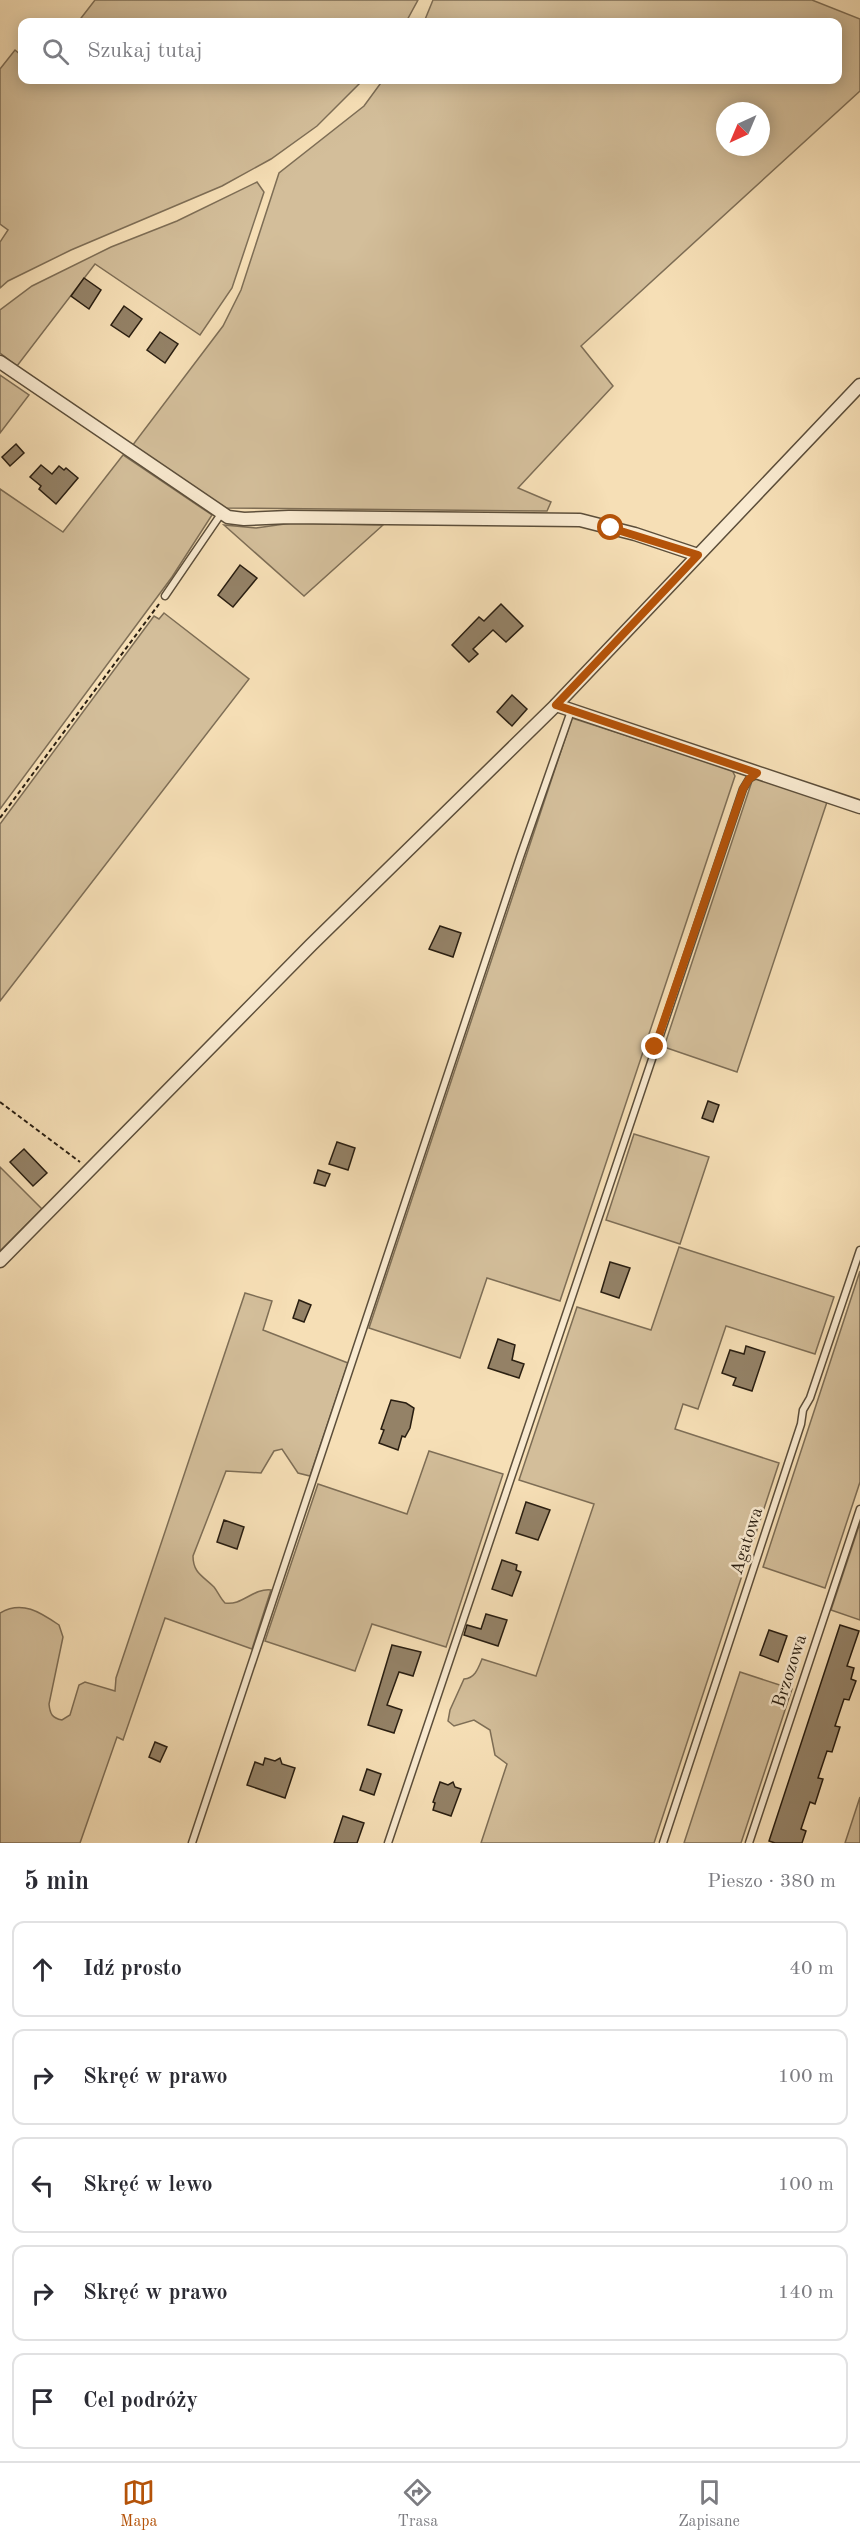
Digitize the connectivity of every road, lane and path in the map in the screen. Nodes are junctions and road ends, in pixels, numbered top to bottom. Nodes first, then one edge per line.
1 (0, 362) edge
2 (860, 386) edge
3 (221, 514) junction
4 (698, 555) junction
5 (165, 596) joint
6 (556, 705) junction
7 (571, 711) junction
8 (757, 773) junction
9 (860, 807) edge
10 (0, 818) edge
11 (0, 1102) edge
12 (89, 1170) junction
13 (860, 1250) edge
14 (0, 1261) edge
15 (860, 1509) edge
16 (192, 1843) edge
17 (388, 1843) edge
18 (663, 1843) edge
19 (749, 1843) edge

1 - 3 street
2 - 4 street
3 - 4 street
3 - 5 lane
4 - 6 street
5 - 10 path
6 - 7 street
6 - 12 street
7 - 8 street
7 - 16 lane
8 - 9 street
8 - 17 lane
11 - 12 path
12 - 14 street
13 - 18 lane, Agatowa
15 - 19 lane, Brzozowa

